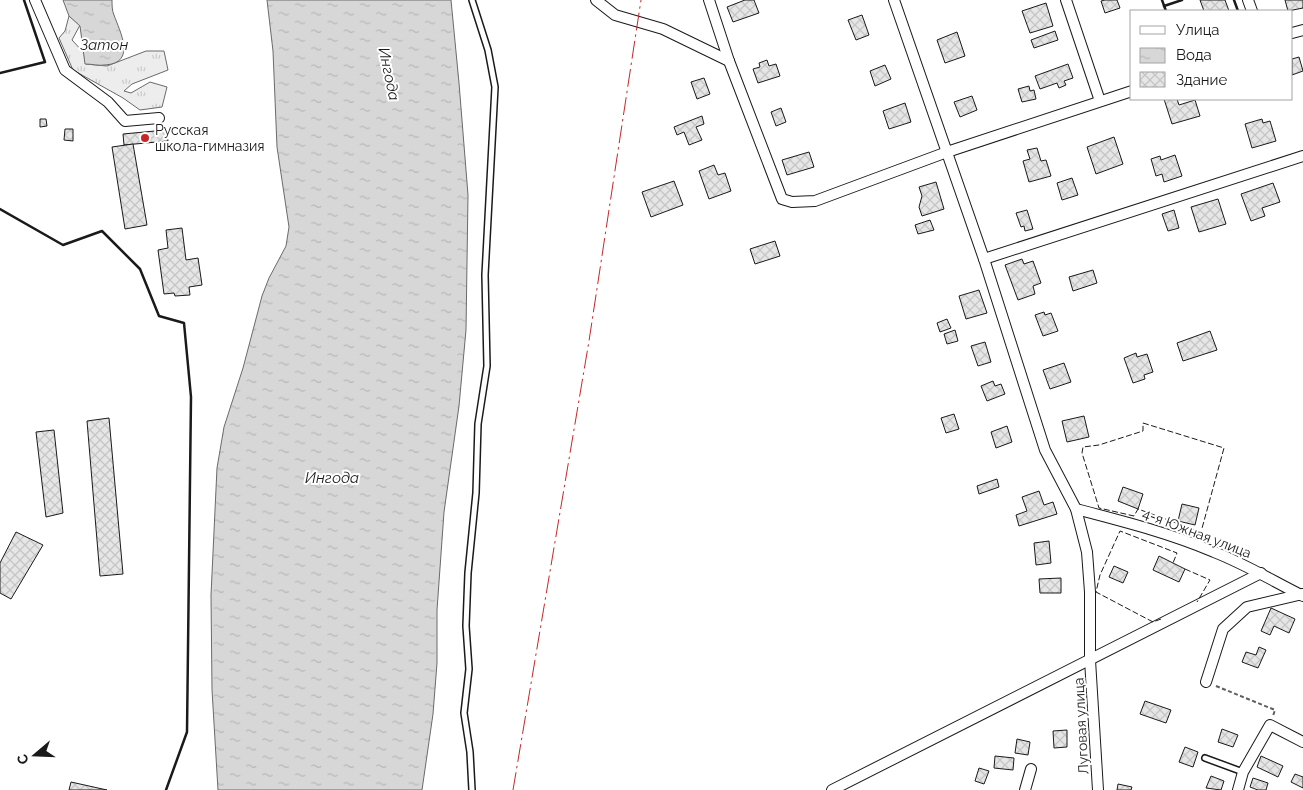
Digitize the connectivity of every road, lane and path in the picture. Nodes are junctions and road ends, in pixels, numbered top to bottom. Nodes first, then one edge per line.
1 (35, 0) edge
2 (472, 0) edge
3 (596, 0) edge
4 (709, 0) edge
5 (894, 0) edge
6 (1066, 0) edge
7 (729, 62) junction
8 (1130, 92) edge
9 (1100, 101) junction
10 (160, 118) dead end
11 (947, 152) junction
12 (1303, 156) edge
13 (984, 259) junction
14 (1076, 508) junction
15 (1261, 573) junction
16 (1302, 595) edge
17 (1090, 660) junction
18 (1206, 682) joint
19 (1270, 725) junction
20 (1303, 742) edge
21 (1205, 758) dead end
22 (1031, 770) dead end
23 (1242, 772) junction
24 (472, 790) edge
25 (832, 790) edge
26 (1025, 790) edge
27 (1098, 790) edge
28 (1238, 790) edge

1 - 10 street
2 - 24 lane
3 - 7 street
4 - 7 street
5 - 11 street, Луговая улица
6 - 9 street
7 - 11 street
8 - 9 street
9 - 11 street
11 - 13 street, Луговая улица
12 - 13 street
13 - 14 street, Луговая улица
14 - 15 street, 4-я Южная улица
14 - 17 street, Луговая улица
15 - 16 street, 4-я Южная улица
15 - 17 street
16 - 18 street
17 - 25 street
17 - 27 street, Луговая улица
18 - 19 path
19 - 20 street
19 - 23 street
21 - 23 lane
22 - 26 street
23 - 28 street

